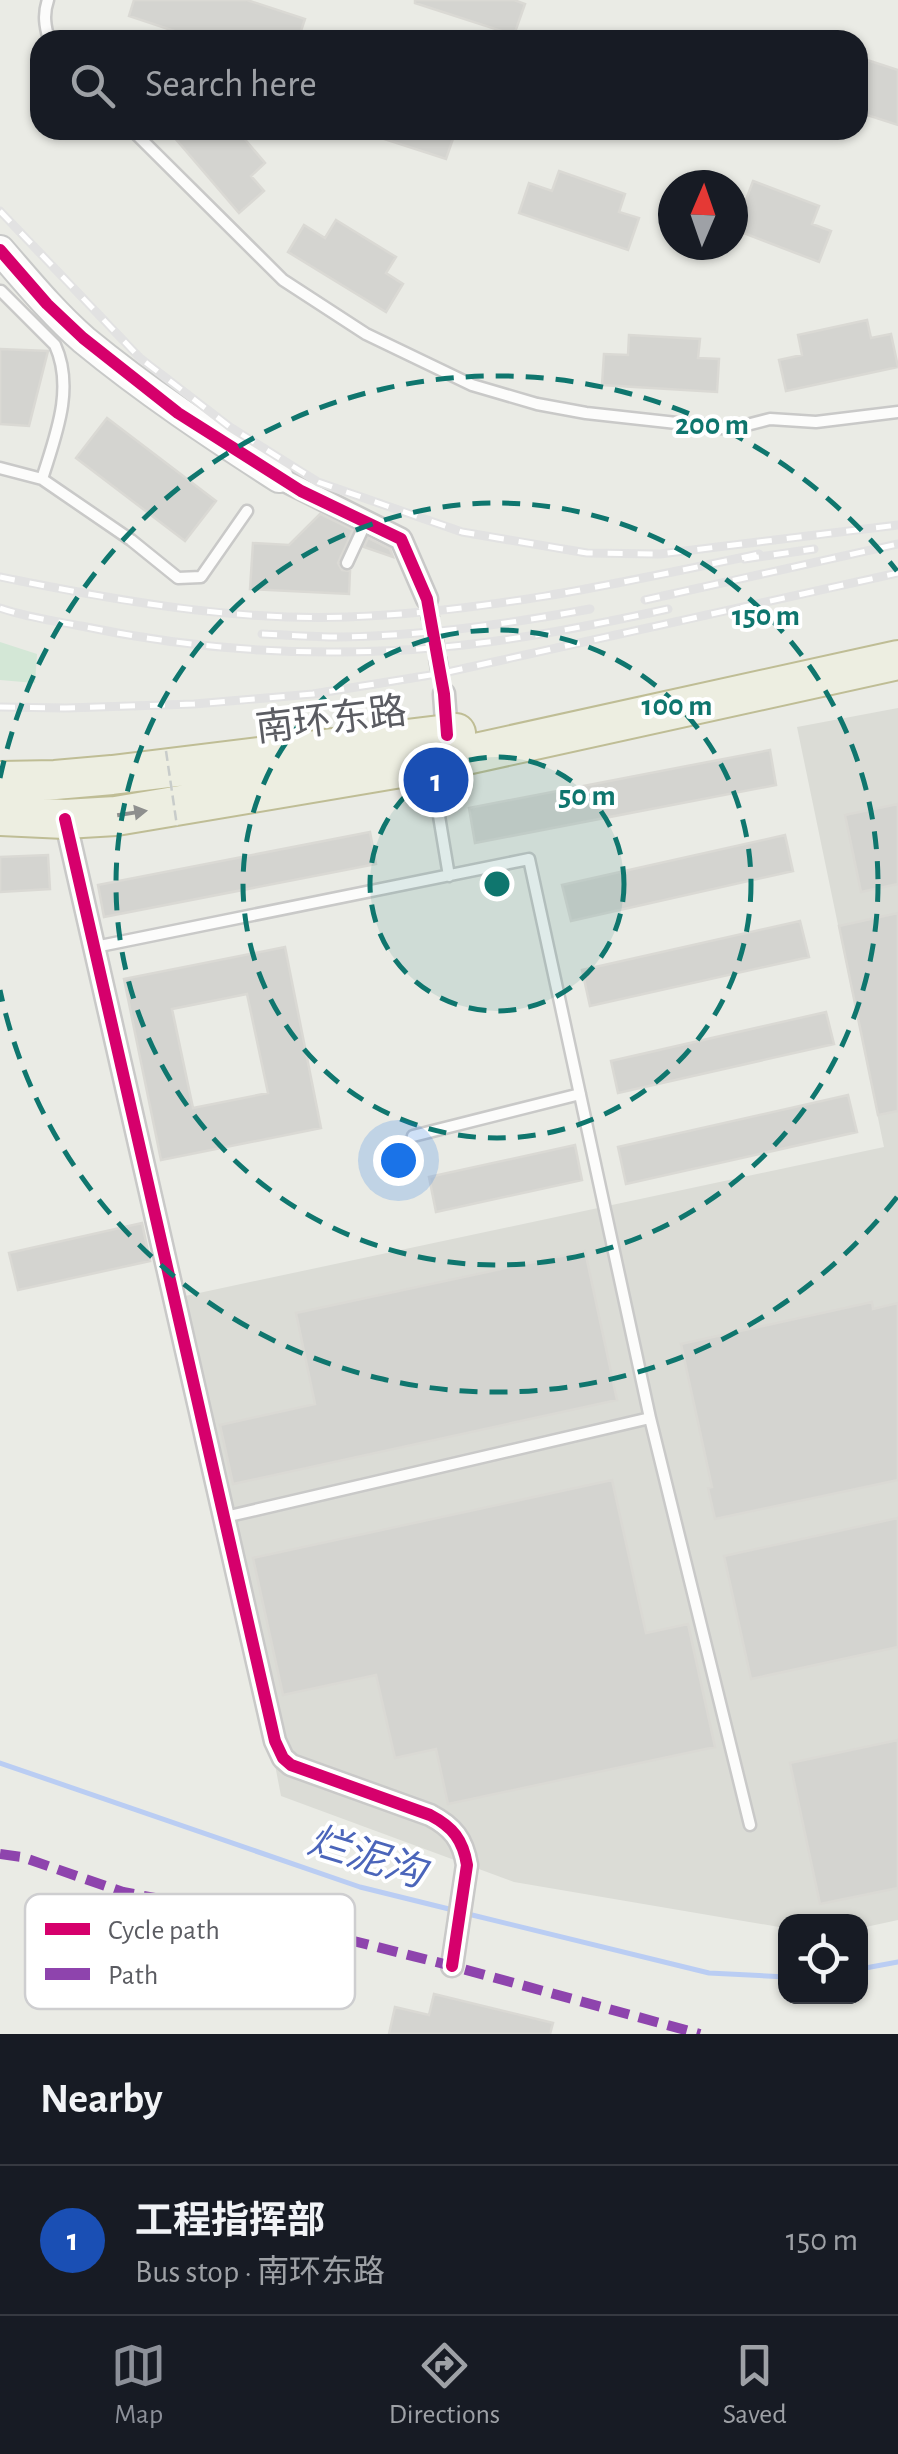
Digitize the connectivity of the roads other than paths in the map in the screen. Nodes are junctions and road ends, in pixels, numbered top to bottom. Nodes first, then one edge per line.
1 (48, 0) edge
2 (46, 30) edge
3 (142, 140) edge
4 (0, 250) edge
5 (7, 285) edge
6 (898, 412) edge
7 (0, 468) edge
8 (279, 478) joint
9 (42, 480) junction
10 (247, 510) dead end
11 (366, 522) junction
12 (347, 562) dead end
13 (427, 600) tunnel mouth
14 (898, 634) edge
15 (898, 660) edge
16 (444, 694) tunnel mouth
17 (438, 749) junction
18 (0, 781) edge
19 (0, 816) edge
20 (65, 819) junction
21 (449, 876) junction
22 (95, 948) junction
23 (580, 1094) junction
24 (413, 1136) dead end
25 (650, 1418) junction
26 (224, 1517) junction
27 (750, 1825) dead end
28 (452, 1966) dead end

1 - 2 lane
3 - 6 lane
4 - 5 street
5 - 8 street
5 - 9 lane
7 - 9 lane
8 - 11 street
9 - 10 lane
11 - 12 lane
11 - 13 street
14 - 17 highway, 南环东路
15 - 17 highway, 南环东路
16 - 17 street
17 - 18 highway, 南环东路
20 -> 17 highway, 南环东路
17 - 21 lane
19 - 20 highway, 南环东路
20 - 22 street
21 - 22 lane
21 - 23 lane
22 - 26 street
23 - 24 lane
23 - 25 lane
25 - 26 lane
25 - 27 lane
26 - 28 street

